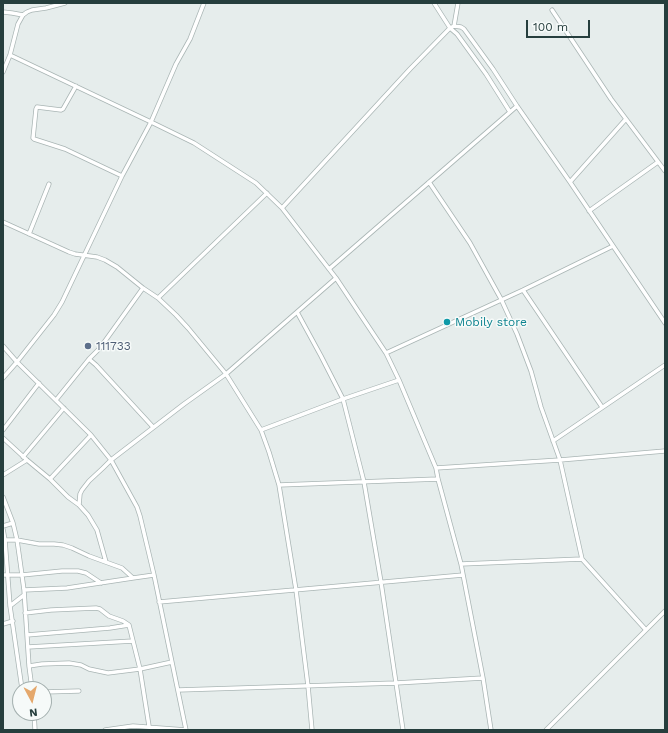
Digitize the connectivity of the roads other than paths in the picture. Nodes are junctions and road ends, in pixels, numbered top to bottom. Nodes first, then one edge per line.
1 (65, 3) edge
2 (204, 3) edge
3 (434, 3) edge
4 (458, 3) edge
5 (552, 10) dead end
6 (3, 12) edge
7 (23, 15) junction
8 (452, 27) junction
9 (10, 55) junction
10 (493, 69) junction
11 (3, 72) edge
12 (486, 74) junction
13 (76, 86) junction
14 (517, 106) junction
15 (510, 112) junction
16 (626, 119) junction
17 (151, 122) junction
18 (658, 162) junction
19 (665, 171) edge
20 (122, 176) junction
21 (429, 182) junction
22 (570, 182) junction
23 (49, 184) dead end
24 (267, 193) junction
25 (282, 208) junction
26 (589, 211) junction
27 (3, 222) edge
28 (29, 234) junction
29 (612, 246) junction
30 (84, 255) junction
31 (329, 269) junction
32 (336, 278) junction
33 (144, 288) junction
34 (523, 290) junction
35 (158, 298) junction
36 (501, 299) junction
37 (297, 312) junction
38 (665, 323) edge
39 (3, 346) edge
40 (386, 353) junction
41 (89, 359) junction
42 (17, 362) junction
43 (665, 365) edge
44 (226, 374) junction
45 (3, 378) edge
46 (399, 380) junction
47 (39, 383) junction
48 (343, 399) junction
49 (56, 400) junction
50 (602, 407) junction
51 (64, 408) junction
52 (153, 428) junction
53 (3, 430) edge
54 (261, 430) junction
55 (91, 435) junction
56 (3, 438) edge
57 (553, 441) junction
58 (665, 451) edge
59 (23, 457) junction
60 (27, 460) junction
61 (111, 460) junction
62 (560, 460) junction
63 (436, 468) junction
64 (3, 475) edge
65 (50, 479) junction
66 (438, 479) junction
67 (364, 482) junction
68 (279, 485) junction
69 (3, 497) edge
70 (79, 505) junction
71 (13, 523) junction
72 (3, 527) edge
73 (5, 540) junction
74 (17, 540) junction
75 (582, 559) junction
76 (106, 562) junction
77 (461, 564) junction
78 (5, 575) edge
79 (22, 575) junction
80 (154, 575) junction
81 (463, 575) junction
82 (133, 578) junction
83 (381, 582) junction
84 (101, 583) junction
85 (24, 590) junction
86 (296, 590) junction
87 (24, 595) junction
88 (159, 602) junction
89 (10, 606) junction
90 (665, 612) edge
91 (25, 613) junction
92 (13, 620) junction
93 (3, 624) edge
94 (129, 625) junction
95 (646, 630) junction
96 (27, 635) junction
97 (133, 641) junction
98 (28, 647) junction
99 (172, 662) junction
100 (29, 666) junction
101 (140, 669) junction
102 (483, 678) junction
103 (21, 681) edge
104 (31, 681) edge
105 (396, 683) junction
106 (308, 686) junction
107 (178, 690) junction
108 (79, 691) dead end
109 (52, 692) edge
110 (149, 726) junction
111 (105, 730) edge
112 (186, 730) edge
113 (312, 730) edge
114 (403, 730) edge
115 (491, 730) edge
116 (546, 730) edge

1 - 7 street
2 - 17 street
3 - 8 street
4 - 8 street
5 - 16 street
6 - 7 street
7 - 9 street
8 - 10 street
8 - 12 street
8 - 25 street
9 - 11 street
9 - 13 street
10 - 12 street
10 - 14 street
12 - 15 street
13 - 17 street
13 - 20 street
14 - 15 street
14 - 22 street
15 - 21 street
16 - 18 street
16 - 22 street
17 - 20 street
17 - 24 street
18 - 19 street
18 - 26 street
20 - 30 street
21 - 31 street
21 - 36 street
22 - 26 street
23 - 28 street
24 - 25 street
24 - 35 street
25 - 31 street
26 - 29 street
27 - 28 street
28 - 30 street
29 - 34 street
29 - 38 street
30 - 33 street
30 - 42 street
31 - 32 street
32 - 37 street
32 - 40 street
33 - 35 street
33 - 41 street
34 - 36 street
34 - 50 street
35 - 44 street
36 - 40 street
36 - 57 street
37 - 44 street
37 - 48 street
39 - 42 street
40 - 46 street
41 - 49 street
41 - 52 street
42 - 45 street
42 - 47 street
43 - 50 street
44 - 52 street
44 - 54 street
46 - 48 street
46 - 63 street
47 - 49 street
47 - 53 street
48 - 54 street
48 - 67 street
49 - 51 street
50 - 57 street
51 - 55 street
51 - 59 street
52 - 61 street
54 - 68 street
55 - 61 street
55 - 65 street
56 - 59 street
57 - 62 street
58 - 62 street
59 - 60 street
60 - 64 street
60 - 65 street
61 - 70 street
61 - 80 street
62 - 63 street
62 - 75 street
63 - 66 street
65 - 70 street
66 - 67 street
66 - 77 street
67 - 68 street
67 - 83 street
68 - 86 street
69 - 71 street
70 - 76 street
71 - 72 street
71 - 74 street
72 - 73 street
73 - 74 street
73 - 78 street
74 - 76 street
74 - 79 street
75 - 77 street
75 - 95 street
76 - 82 street
77 - 81 street
78 - 79 street
78 - 89 street
79 - 84 street
79 - 85 street
80 - 82 street
80 - 88 street
81 - 83 street
81 - 102 street
82 - 84 street
83 - 86 street
83 - 105 street
84 - 85 street
85 - 87 street
86 - 88 street
86 - 106 street
87 - 89 street
87 - 91 street
88 - 99 street
89 - 92 street
90 - 95 street
91 - 94 street
91 - 96 street
92 - 93 street
92 - 103 street
94 - 96 street
94 - 97 street
95 - 116 street
96 - 98 street
97 - 98 street
97 - 101 street
98 - 100 street
99 - 101 street
99 - 107 street
100 - 101 street
100 - 104 street
101 - 110 street
102 - 105 street
102 - 115 street
105 - 106 street
105 - 114 street
106 - 107 street
106 - 113 street
107 - 112 street
108 - 109 street
110 - 111 street
110 - 112 street

